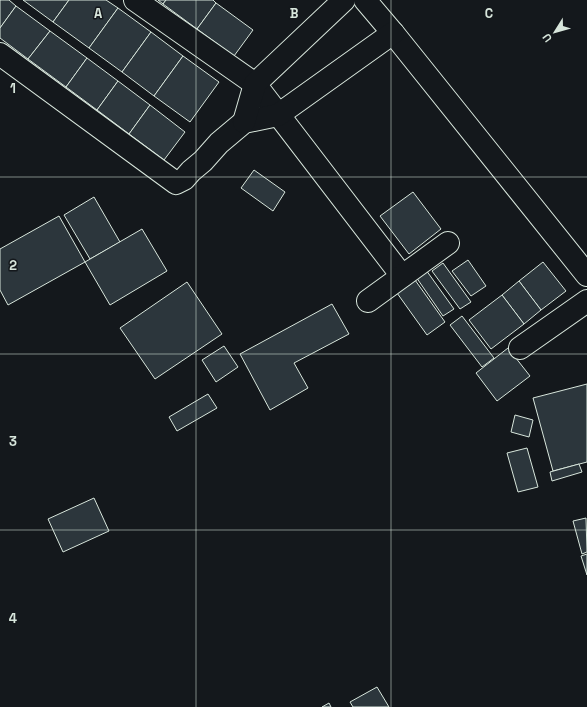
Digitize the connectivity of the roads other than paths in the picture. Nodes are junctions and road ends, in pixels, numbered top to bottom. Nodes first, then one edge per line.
1 (135, 0) edge
2 (344, 0) edge
3 (365, 0) edge
4 (393, 33) junction
5 (0, 54) edge
6 (255, 84) junction
7 (278, 114) junction
8 (244, 122) junction
9 (448, 243) dead end
10 (587, 274) edge
11 (402, 276) junction
12 (368, 301) dead end
13 (587, 301) edge
14 (520, 348) dead end

1 - 6 street
2 - 6 street
3 - 4 street
4 - 7 street
4 - 10 street
5 - 8 street
6 - 7 street
6 - 8 street
7 - 8 street
7 - 11 street
9 - 11 street
11 - 12 street
13 - 14 street

